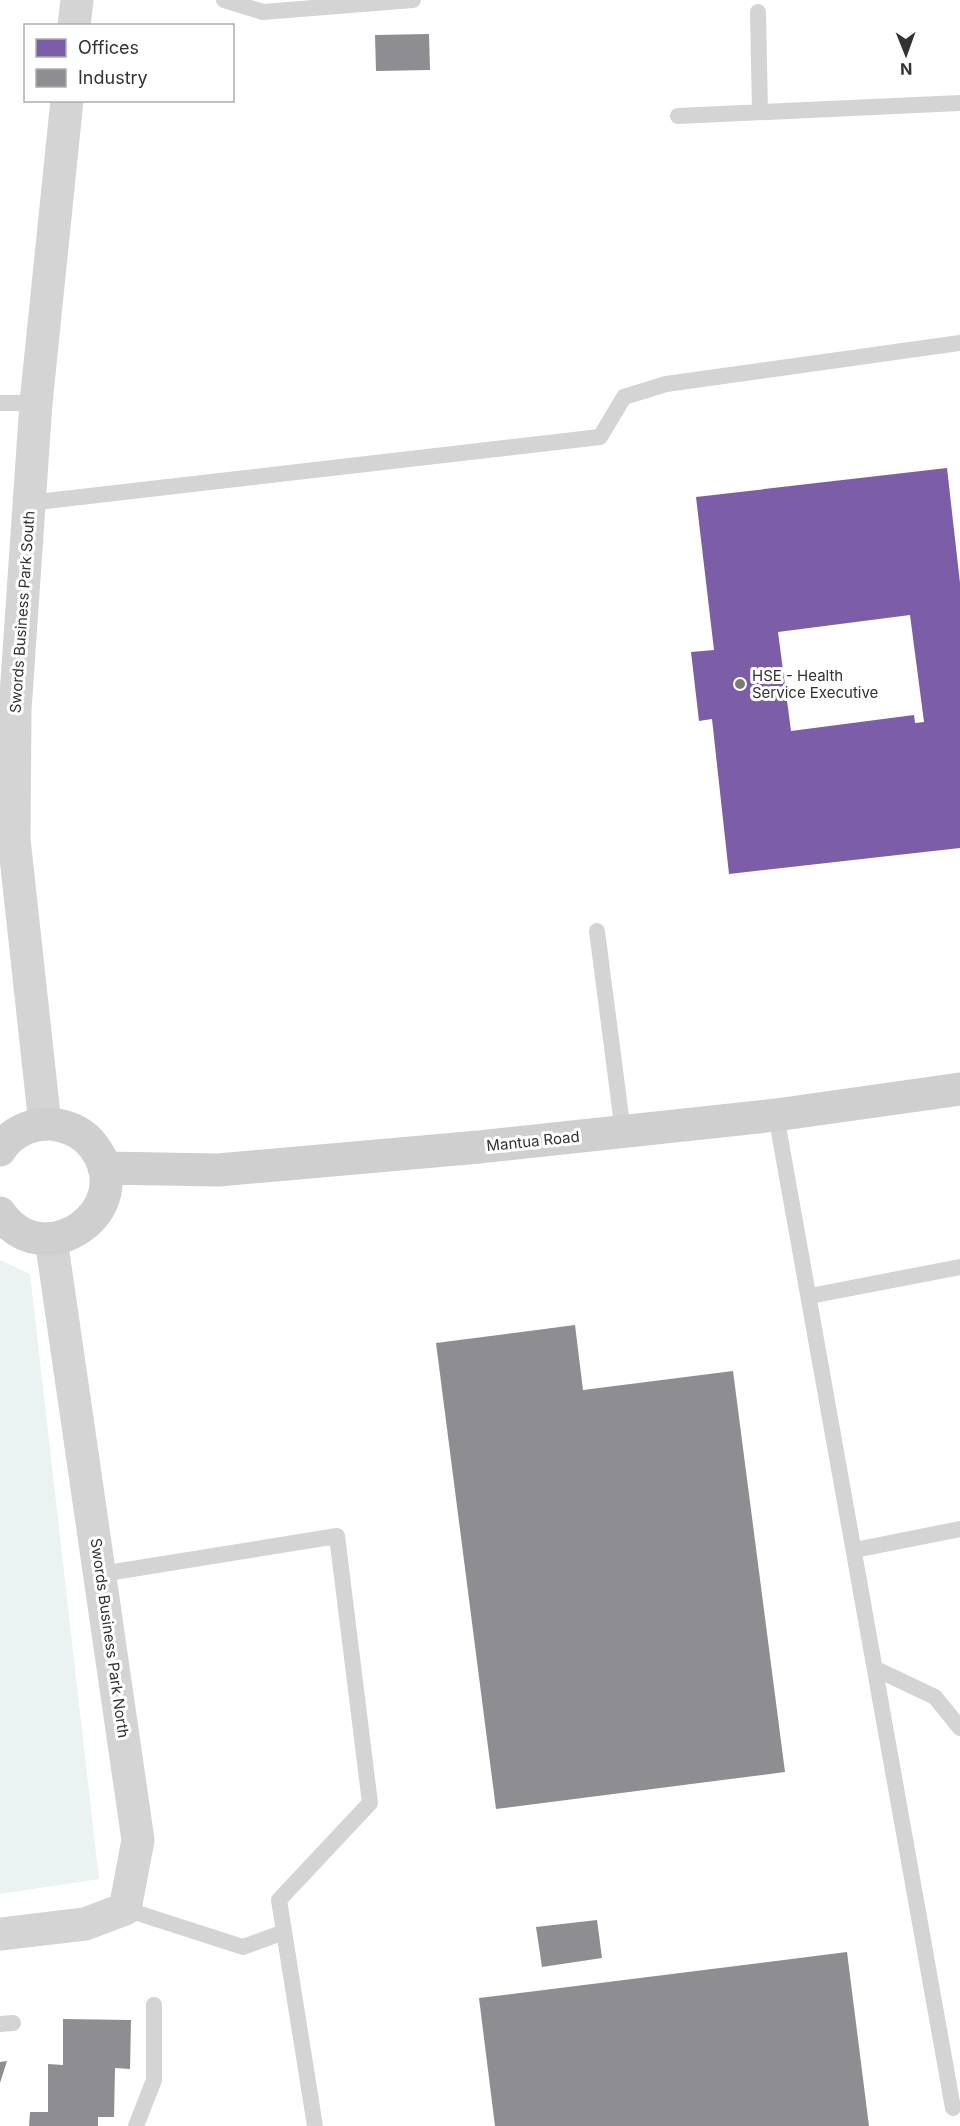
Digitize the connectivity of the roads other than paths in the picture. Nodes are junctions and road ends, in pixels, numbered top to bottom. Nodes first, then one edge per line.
1 (77, 0) edge
2 (224, 0) edge
3 (413, 0) edge
4 (758, 12) dead end
5 (74, 24) edge
6 (67, 102) edge
7 (960, 103) edge
8 (760, 112) junction
9 (678, 116) dead end
10 (960, 343) edge
11 (0, 403) edge
12 (36, 403) junction
13 (29, 503) junction
14 (7, 840) edge
15 (597, 931) dead end
16 (960, 1089) edge
17 (776, 1115) junction
18 (45, 1124) junction
19 (623, 1132) junction
20 (0, 1150) edge
21 (105, 1168) junction
22 (0, 1213) edge
23 (51, 1239) junction
24 (960, 1267) edge
25 (810, 1296) junction
26 (960, 1529) edge
27 (855, 1550) junction
28 (101, 1574) junction
29 (876, 1669) junction
30 (960, 1728) edge
31 (125, 1909) junction
32 (285, 1932) junction
33 (0, 1934) edge
34 (154, 2005) dead end
35 (953, 2108) dead end
36 (136, 2126) edge
37 (315, 2126) edge

1 - 5 street
2 - 3 lane
4 - 8 lane
6 - 12 street, Swords Business Park South
7 - 8 lane
8 - 9 lane
10 - 13 lane
11 - 12 lane
12 - 13 street, Swords Business Park South
13 - 14 street, Swords Business Park South
14 - 18 street, Swords Business Park South
15 - 19 lane
16 - 17 street, Mantua Road
17 - 19 street, Mantua Road
17 - 25 lane
18 - 20 street
18 - 21 street
19 - 21 street, Mantua Road
21 - 23 street
22 - 23 street
23 - 28 street, Swords Business Park North
24 - 25 lane
25 - 27 lane
26 - 27 lane
27 - 29 lane
28 - 31 street, Swords Business Park North
28 - 32 lane
29 - 30 lane
29 - 35 lane
31 - 32 lane
31 - 33 street
32 - 37 lane
34 - 36 lane

